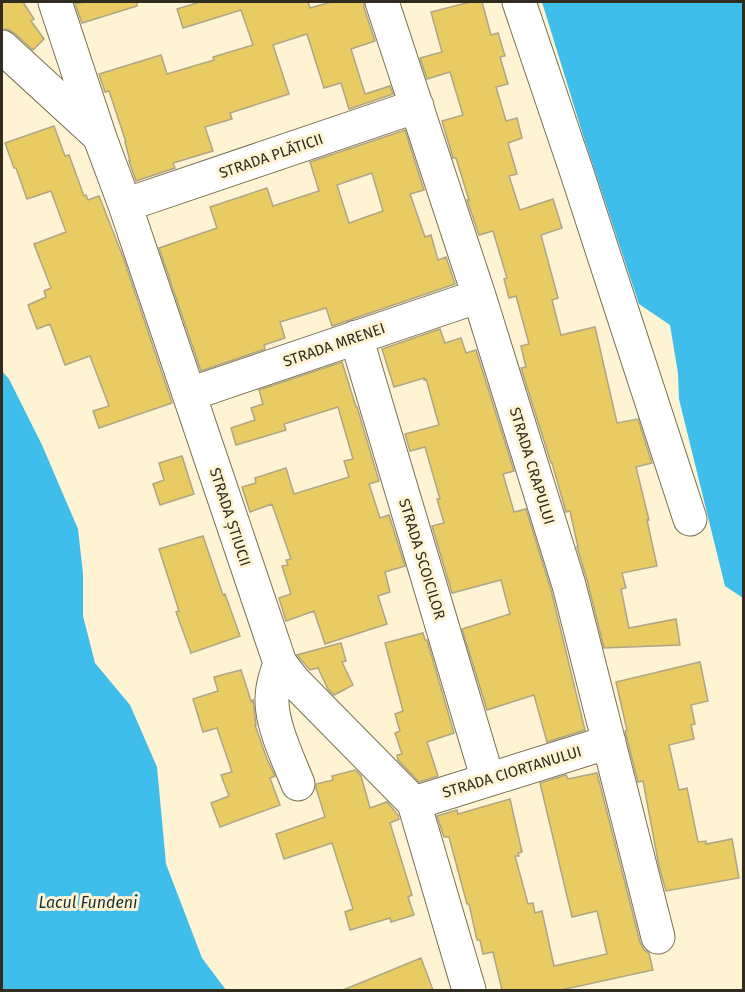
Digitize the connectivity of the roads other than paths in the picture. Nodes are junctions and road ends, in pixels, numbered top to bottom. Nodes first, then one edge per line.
1 (55, 2) edge
2 (382, 2) edge
3 (519, 2) edge
4 (2, 47) edge
5 (417, 106) junction
6 (100, 138) junction
7 (125, 205) junction
8 (479, 296) junction
9 (356, 338) junction
10 (190, 394) junction
11 (690, 519) dead end
12 (280, 663) junction
13 (609, 742) junction
14 (488, 780) junction
15 (298, 784) dead end
16 (414, 803) junction
17 (658, 937) dead end
18 (469, 990) edge

1 - 6 street, STRADA ȘTIUCII
2 - 5 street, STRADA CRAPULUI
3 - 11 street
4 - 6 street
5 - 7 street, STRADA PLĂTICII
5 - 8 street, STRADA CRAPULUI
6 - 7 street, STRADA ȘTIUCII
7 - 10 street, STRADA ȘTIUCII
8 - 9 street, STRADA MRENEI
8 - 13 street, STRADA CRAPULUI
9 - 10 street, STRADA MRENEI
9 - 14 street, STRADA SCOICILOR
10 - 12 street, STRADA ȘTIUCII
12 - 15 street
12 - 16 street, STRADA ȘTIUCII
13 - 14 street, STRADA CIORTANULUI
13 - 17 street, STRADA CRAPULUI
14 - 16 street, STRADA CIORTANULUI
16 - 18 street, STRADA ȘTIUCII

